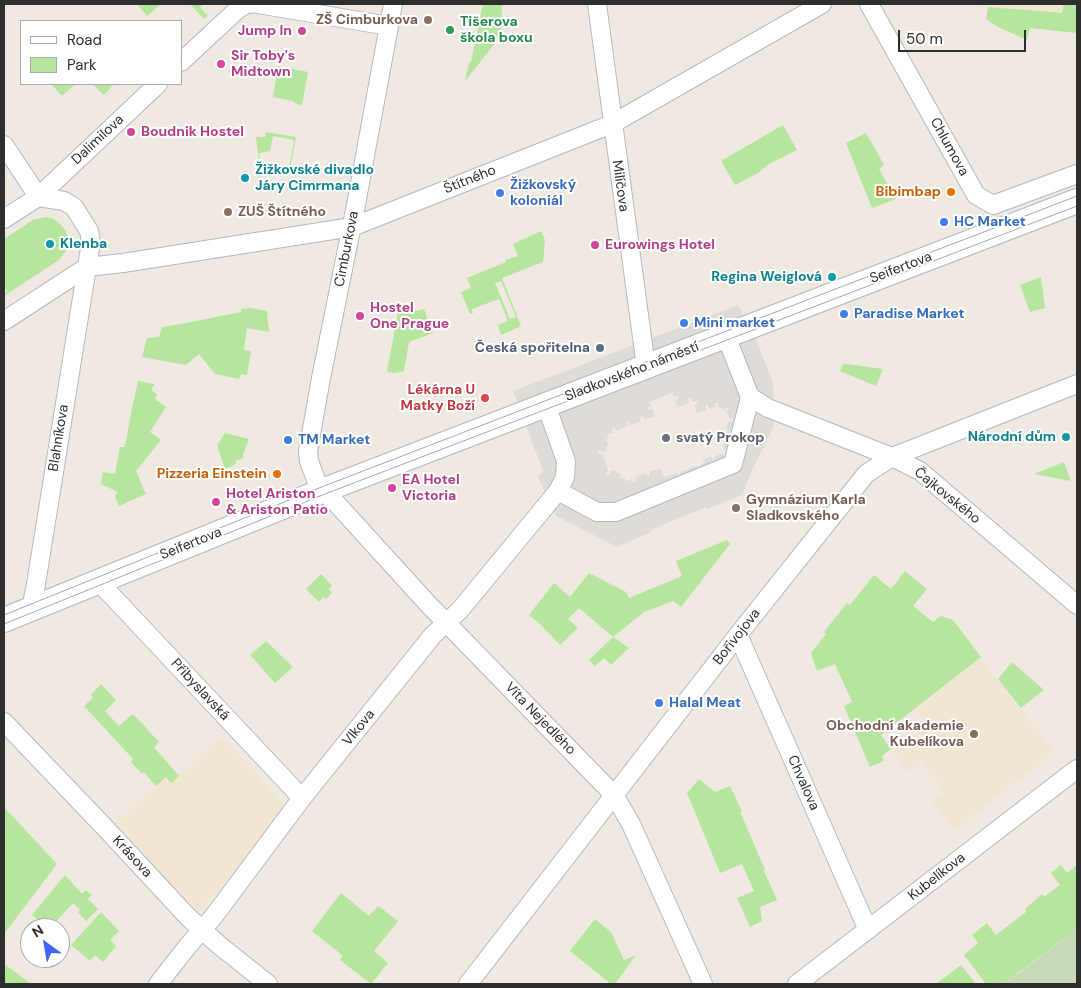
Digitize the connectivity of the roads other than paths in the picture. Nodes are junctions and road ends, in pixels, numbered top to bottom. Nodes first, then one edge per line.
1 (251, 4) edge
2 (258, 4) edge
3 (393, 4) edge
4 (597, 4) edge
5 (822, 4) edge
6 (869, 4) edge
7 (389, 26) junction
8 (182, 61) edge
9 (157, 85) edge
10 (612, 124) junction
11 (4, 145) edge
12 (1077, 174) edge
13 (38, 197) junction
14 (1077, 201) edge
15 (4, 219) edge
16 (352, 227) junction
17 (87, 267) junction
18 (4, 321) edge
19 (726, 336) junction
20 (646, 367) junction
21 (1077, 384) edge
22 (750, 398) junction
23 (546, 405) junction
24 (892, 457) junction
25 (562, 484) junction
26 (322, 491) junction
27 (98, 581) junction
28 (1077, 605) edge
29 (30, 609) junction
30 (4, 620) edge
31 (447, 623) junction
32 (738, 635) junction
33 (5, 723) edge
34 (1077, 769) edge
35 (614, 795) junction
36 (302, 798) junction
37 (202, 929) junction
38 (868, 930) junction
39 (158, 984) edge
40 (268, 984) edge
41 (468, 984) edge
42 (703, 984) edge
43 (797, 984) edge

1 - 8 street
2 - 7 street
3 - 7 street, Cimburkova
4 - 10 street, Milíčova
5 - 10 street, Štítného
6 - 12 street, Chlumova
7 - 16 street, Cimburkova
9 - 13 street, Dalimilova
10 - 16 street, Štítného
10 - 20 street, Milíčova
11 - 13 street
13 - 15 street, Dalimilova
13 - 17 street, Blahníkova
14 - 19 street, Seifertova
16 - 17 street, Štítného
16 - 26 street, Cimburkova
17 - 18 street
17 - 29 street, Blahníkova
19 - 20 street, Sladkovského náměstí
19 - 22 street
20 - 23 street, Sladkovského náměstí
21 - 24 street, Bořivojova
22 - 24 street, Čajkovského
22 - 25 street
23 - 25 street
23 - 26 street, Seifertova
24 - 28 street, Čajkovského
24 - 32 street, Bořivojova
25 - 31 street, Vlkova
26 - 27 street, Seifertova
26 - 31 street, Víta Nejedlého
27 - 29 street, Seifertova
27 - 36 street, Přibyslavská
29 - 30 street, Seifertova
31 - 35 street, Víta Nejedlého
31 - 36 street, Vlkova
32 - 35 street, Bořivojova
32 - 38 street, Chvalova
33 - 37 street, Krásova
34 - 38 street, Kubelíkova
35 - 41 street, Bořivojova
35 - 42 street, Víta Nejedlého
36 - 37 street, Vlkova
37 - 39 street, Vlkova
37 - 40 street, Krásova
38 - 43 street, Kubelíkova

